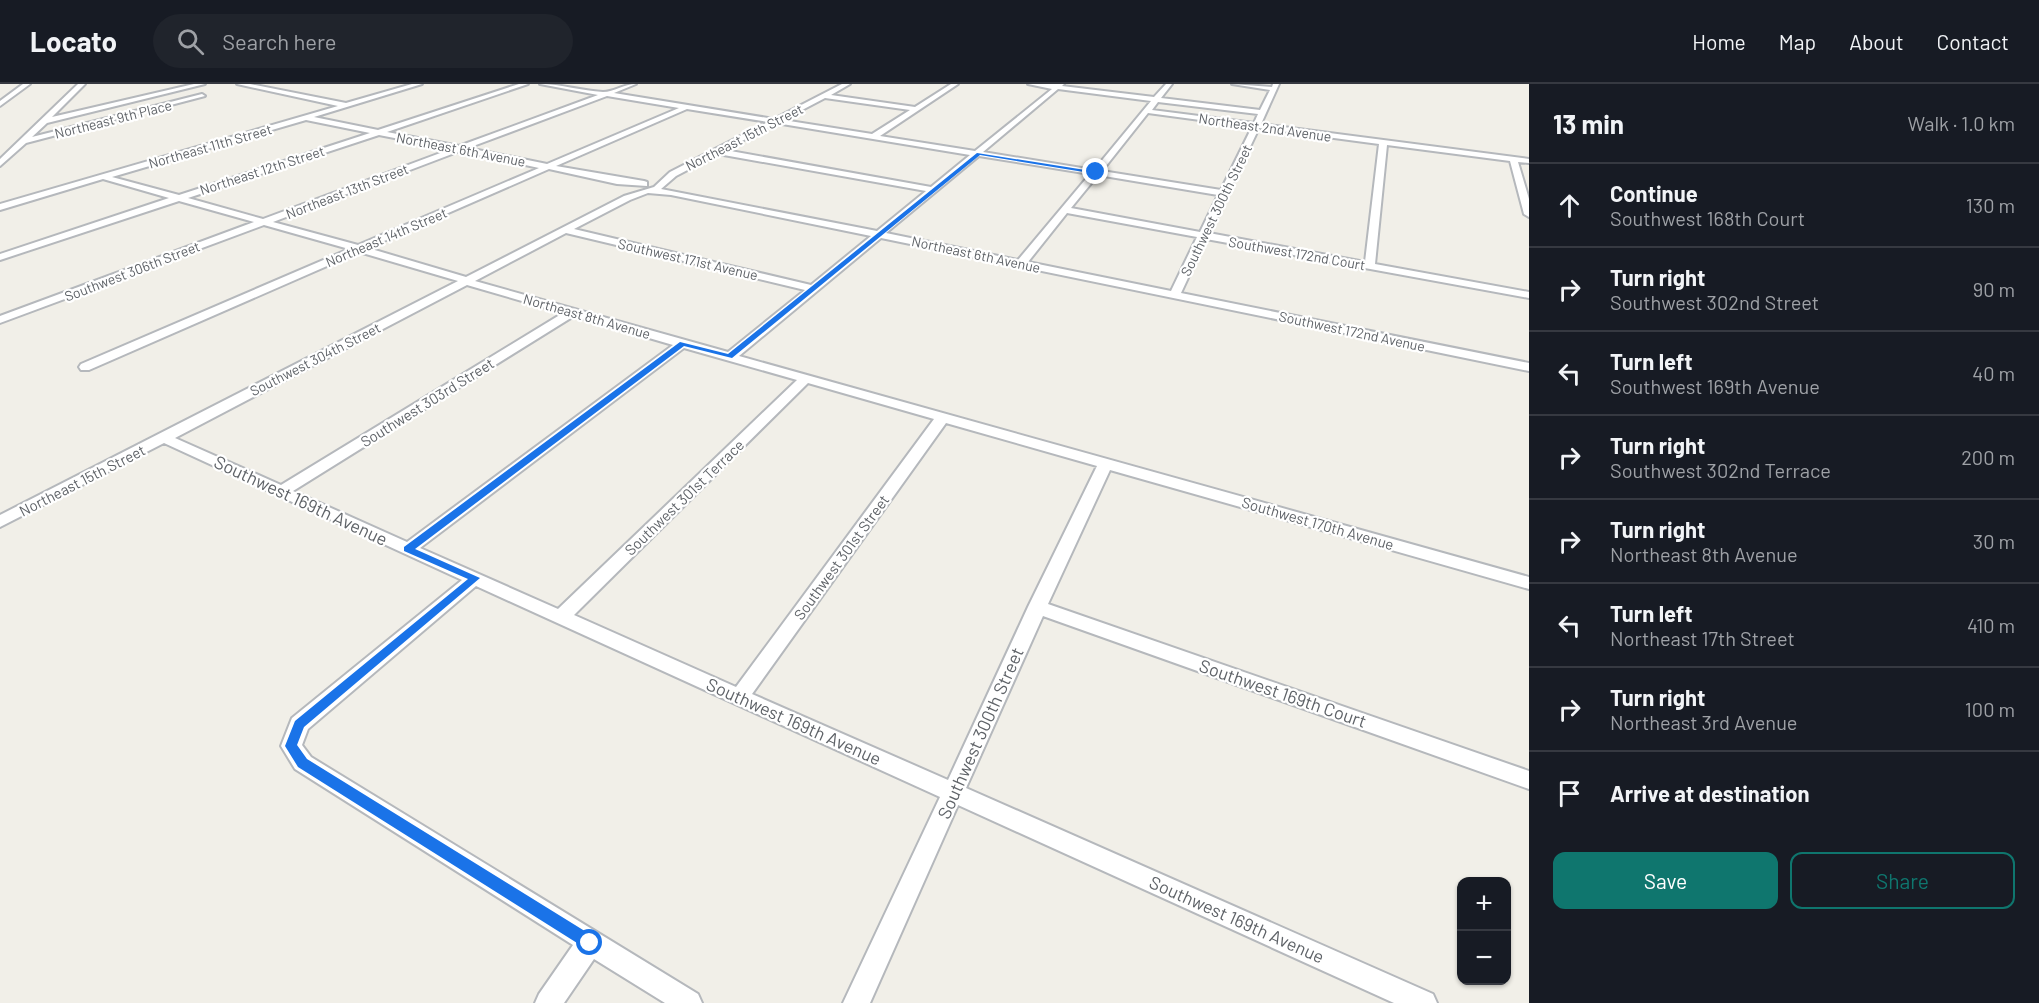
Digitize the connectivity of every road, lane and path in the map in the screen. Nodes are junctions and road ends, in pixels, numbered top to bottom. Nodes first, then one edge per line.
1 (27, 84) edge
2 (82, 84) edge
3 (202, 84) edge
4 (240, 84) edge
5 (419, 84) edge
6 (525, 84) edge
7 (543, 84) edge
8 (633, 84) edge
9 (847, 84) edge
10 (942, 84) edge
11 (1031, 84) edge
12 (1169, 84) edge
13 (1235, 84) edge
14 (1253, 84) edge
15 (954, 85) edge
16 (1057, 85) edge
17 (1275, 86) edge
18 (605, 94) junction
19 (202, 96) dead end
20 (824, 96) junction
21 (1157, 99) junction
22 (0, 104) edge
23 (347, 105) junction
24 (686, 107) junction
25 (916, 109) junction
26 (1147, 111) junction
27 (1263, 112) junction
28 (305, 117) junction
29 (44, 121) junction
30 (775, 121) junction
31 (1257, 125) junction
32 (378, 132) junction
33 (873, 137) junction
34 (24, 141) junction
35 (1383, 142) junction
36 (459, 149) junction
37 (717, 151) junction
38 (979, 154) junction
39 (1513, 159) junction
40 (1529, 161) edge
41 (0, 164) edge
42 (548, 167) junction
43 (1096, 172) junction
44 (673, 174) junction
45 (104, 177) junction
46 (659, 186) junction
47 (643, 187) junction
48 (934, 190) junction
49 (671, 192) junction
50 (1225, 193) junction
51 (178, 198) junction
52 (0, 207) edge
53 (1065, 210) junction
54 (1529, 214) edge
55 (264, 222) junction
56 (565, 230) junction
57 (879, 234) junction
58 (1203, 236) junction
59 (359, 249) junction
60 (0, 256) edge
61 (1021, 263) junction
62 (1370, 266) junction
63 (466, 280) junction
64 (812, 288) junction
65 (1175, 294) junction
66 (1529, 294) edge
67 (573, 312) junction
68 (0, 321) edge
69 (682, 343) junction
70 (730, 357) junction
71 (1529, 367) edge
72 (85, 368) dead end
73 (806, 378) junction
74 (943, 417) junction
75 (164, 438) junction
76 (1106, 463) junction
77 (282, 491) junction
78 (0, 522) edge
79 (408, 549) junction
80 (475, 578) junction
81 (1529, 583) edge
82 (1036, 607) junction
83 (561, 617) junction
84 (740, 696) junction
85 (1529, 780) edge
86 (954, 793) junction
87 (590, 943) junction
88 (548, 1003) edge
89 (689, 1003) edge
90 (856, 1003) edge
91 (1424, 1003) edge

1 - 22 street
2 - 29 street
3 - 29 street
4 - 23 street
5 - 23 street, Northeast 11th Street
6 - 32 street, Northeast 12th Street
7 - 18 street
8 - 18 street, Northeast 13th Street
9 - 20 street, Northeast 15th Street
10 - 15 street
11 - 16 street
12 - 21 street
13 - 17 street
14 - 17 street
15 - 25 street
16 - 21 street
16 - 38 street
17 - 27 street, Southwest 300th Street
18 - 24 street
18 - 36 street, Northeast 13th Street
19 - 34 street, Northeast 9th Place
20 - 25 street
20 - 30 street, Northeast 15th Street
21 - 26 street
21 - 27 street
23 - 28 street, Northeast 11th Street
24 - 30 street
24 - 42 street, Northeast 14th Street
25 - 33 street
26 - 31 street, Northeast 2nd Avenue
26 - 43 street
27 - 31 street, Southwest 300th Street
28 - 32 street, Northeast 6th Avenue
28 - 45 street, Northeast 11th Street
29 - 34 street
30 - 33 street
30 - 37 street, Northeast 15th Street
31 - 35 street, Northeast 2nd Avenue
31 - 50 street, Southwest 300th Street
32 - 36 street, Northeast 6th Avenue
32 - 51 street, Northeast 12th Street
33 - 38 street
34 - 41 street
35 - 39 street, Northeast 2nd Avenue
35 - 62 street
36 - 42 street, Northeast 6th Avenue
36 - 55 street, Northeast 13th Street
37 - 44 street, Northeast 15th Street
37 - 48 street
38 - 43 street
38 - 48 street
39 - 40 street, Northeast 2nd Avenue
39 - 54 street
42 - 47 street, Northeast 6th Avenue
42 - 59 street, Northeast 14th Street
43 - 50 street
43 - 53 street
44 - 46 street, Northeast 15th Street
44 - 47 street, Northeast 15th Street
45 - 51 street, Northeast 8th Avenue
45 - 52 street, Northeast 11th Street
46 - 47 street, Northeast 15th Street
46 - 49 street, Northeast 6th Avenue
47 - 49 street, Northeast 6th Avenue
47 - 56 street, Northeast 15th Street
48 - 57 street
49 - 57 street, Northeast 6th Avenue
50 - 58 street, Southwest 300th Street
51 - 55 street, Northeast 8th Avenue
51 - 60 street, Northeast 12th Street
53 - 58 street, Southwest 172nd Court
53 - 61 street
55 - 59 street, Northeast 8th Avenue
55 - 68 street, Southwest 306th Street
56 - 63 street, Northeast 15th Street
56 - 64 street, Southwest 171st Avenue
57 - 61 street, Northeast 6th Avenue
57 - 64 street
58 - 62 street, Southwest 172nd Court
58 - 65 street, Southwest 300th Street
59 - 63 street, Northeast 8th Avenue
59 - 72 street, Northeast 14th Street
61 - 65 street, Northeast 6th Avenue
62 - 66 street, Southwest 172nd Court
63 - 67 street, Northeast 8th Avenue
63 - 75 street, Southwest 304th Street
64 - 70 street
65 - 71 street, Southwest 172nd Avenue
67 - 69 street, Northeast 8th Avenue
67 - 77 street, Southwest 303rd Street
69 - 70 street, Northeast 8th Avenue
69 - 79 street
70 - 73 street, Northeast 8th Avenue
73 - 74 street, Northeast 8th Avenue
73 - 83 street, Southwest 301st Terrace
74 - 76 street, Northeast 8th Avenue
74 - 84 street, Southwest 301st Street
75 - 77 street, Southwest 169th Avenue
75 - 78 street, Northeast 15th Street
76 - 81 street, Southwest 170th Avenue
76 - 82 street, Southwest 300th Street
77 - 79 street, Southwest 169th Avenue
79 - 80 street, Southwest 169th Avenue
80 - 83 street, Southwest 169th Avenue
80 - 87 street
82 - 85 street, Southwest 169th Court
82 - 86 street, Southwest 300th Street
83 - 84 street, Southwest 169th Avenue
84 - 86 street, Southwest 169th Avenue
86 - 90 street, Southwest 300th Street
86 - 91 street, Southwest 169th Avenue
87 - 88 street
87 - 89 street

